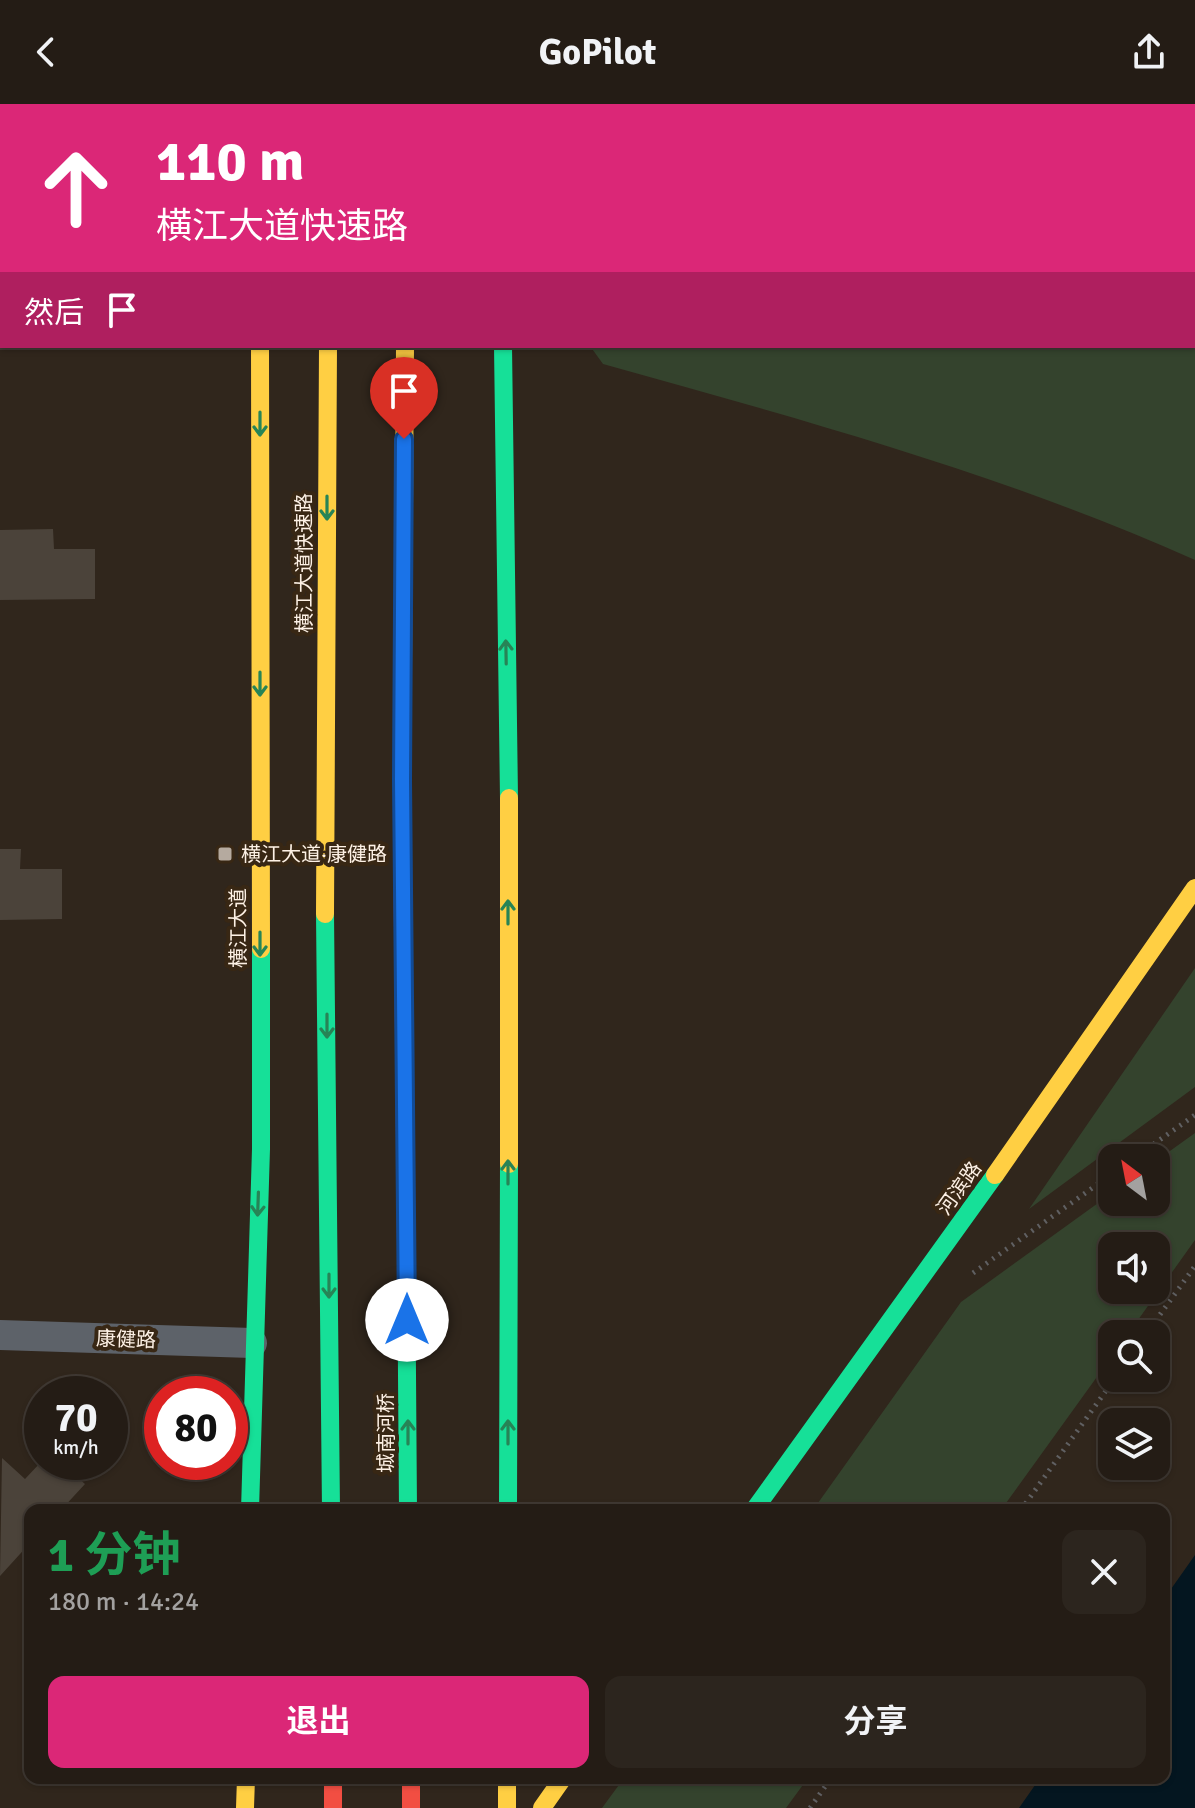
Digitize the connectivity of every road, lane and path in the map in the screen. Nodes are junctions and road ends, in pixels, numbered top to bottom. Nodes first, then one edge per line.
1 (260, 348) edge
2 (328, 348) edge
3 (405, 348) edge
4 (503, 348) edge
5 (1195, 888) edge
6 (1195, 1115) edge
7 (1154, 1144) edge
8 (1098, 1184) edge
9 (1195, 1266) edge
10 (962, 1281) dead end
11 (1156, 1320) edge
12 (0, 1335) edge
13 (252, 1343) junction
14 (1105, 1392) edge
15 (250, 1504) edge
16 (331, 1504) edge
17 (408, 1504) edge
18 (508, 1504) edge
19 (758, 1504) edge
20 (1025, 1504) edge
21 (246, 1784) edge
22 (333, 1784) edge
23 (411, 1784) edge
24 (507, 1784) edge
25 (559, 1784) edge
26 (827, 1784) edge
27 (245, 1808) edge
28 (333, 1808) edge
29 (411, 1808) edge
30 (507, 1808) edge
31 (542, 1808) edge
32 (810, 1808) edge

1 -> 13 main road, 横江大道
2 -> 16 main road, 横江大道快速路
17 -> 3 main road, 城南河桥
18 -> 4 main road
5 - 19 main road, 河滨路
6 - 7 path
8 - 10 path
9 - 11 path
12 - 13 street, 康健路
13 - 15 main road, 横江大道
14 - 20 path
21 - 27 main road
22 - 28 main road
23 - 29 main road
24 - 30 main road
25 - 31 main road
26 - 32 path

